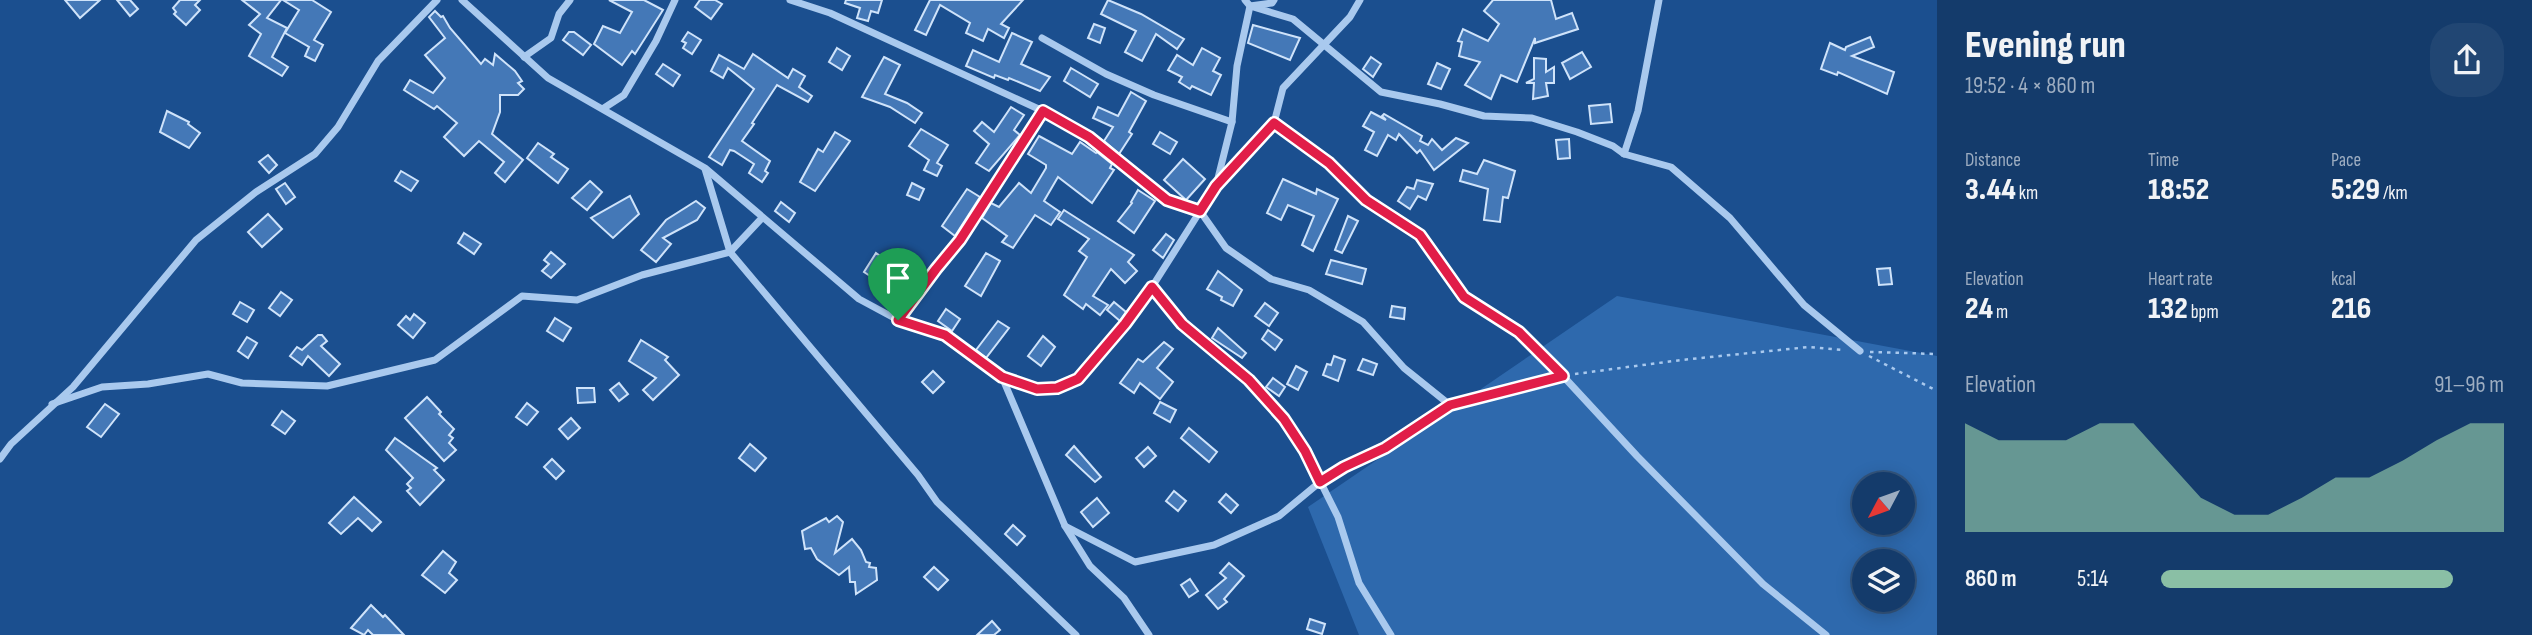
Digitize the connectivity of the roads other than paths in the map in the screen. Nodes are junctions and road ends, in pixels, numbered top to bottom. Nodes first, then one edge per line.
1 (437, 0) edge
2 (462, 0) edge
3 (570, 0) edge
4 (675, 0) edge
5 (1274, 0) edge
6 (1360, 0) edge
7 (1659, 0) edge
8 (792, 1) edge
9 (1247, 3) edge
10 (1042, 38) dead end
11 (1323, 44) junction
12 (524, 57) junction
13 (604, 108) junction
14 (1043, 111) junction
15 (1232, 122) junction
16 (1274, 123) junction
17 (1624, 154) junction
18 (705, 168) junction
19 (1216, 186) junction
20 (1200, 211) junction
21 (762, 218) junction
22 (730, 252) junction
23 (1152, 287) junction
24 (898, 320) junction
25 (1860, 351) road end
26 (1563, 376) junction
27 (1002, 377) junction
28 (52, 404) junction
29 (1450, 405) junction
30 (0, 459) edge
31 (1320, 482) junction
32 (1065, 526) junction
33 (1076, 635) edge
34 (1149, 635) edge
35 (1391, 635) edge
36 (1826, 635) edge

1 - 28 street
2 - 12 street
3 - 12 street
4 - 13 street
5 - 9 street
6 - 11 street
7 - 17 street
8 - 14 street
9 - 11 street
9 - 15 street
10 - 15 street
11 - 16 street
11 - 17 street
12 - 13 street
13 - 18 street
14 - 20 street
14 - 24 street
15 - 19 street
16 - 19 street
16 - 26 street
17 - 25 street
18 - 21 street
18 - 22 street
19 - 20 street
20 - 23 street
20 - 29 street
21 - 22 street
21 - 24 street
22 - 28 street
22 - 33 street
23 - 27 street
23 - 31 street
24 - 27 street
26 - 29 street
26 - 36 street
27 - 32 street
28 - 30 street
29 - 31 street
31 - 32 street
31 - 35 street
32 - 34 street

